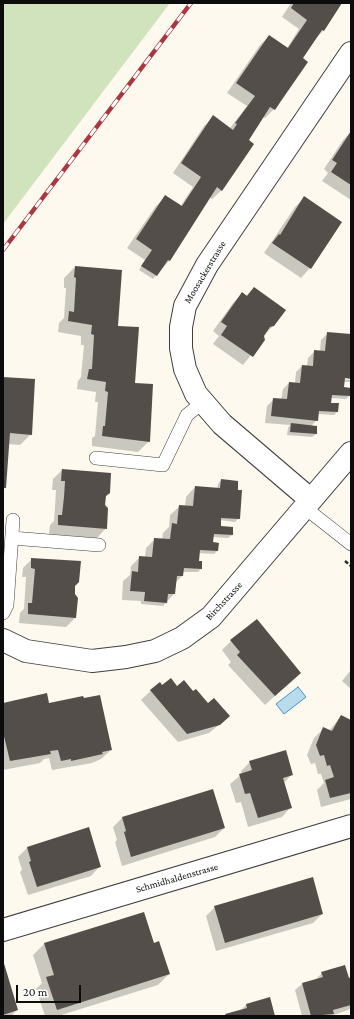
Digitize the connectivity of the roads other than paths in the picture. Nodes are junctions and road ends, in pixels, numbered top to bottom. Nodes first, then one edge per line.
1 (351, 53) edge
2 (203, 402) junction
3 (351, 453) edge
4 (96, 458) dead end
5 (307, 503) junction
6 (13, 520) dead end
7 (12, 538) junction
8 (351, 544) edge
9 (99, 545) dead end
10 (3, 613) edge
11 (3, 640) edge
12 (351, 826) edge
13 (3, 930) edge

1 - 2 street, Moosackerstrasse
2 - 4 lane
2 - 5 street, Moosackerstrasse
3 - 5 street, Birchstrasse
5 - 8 lane
5 - 11 street, Birchstrasse
6 - 7 lane
7 - 9 lane
7 - 10 lane
12 - 13 street, Schmidhaldenstrasse

